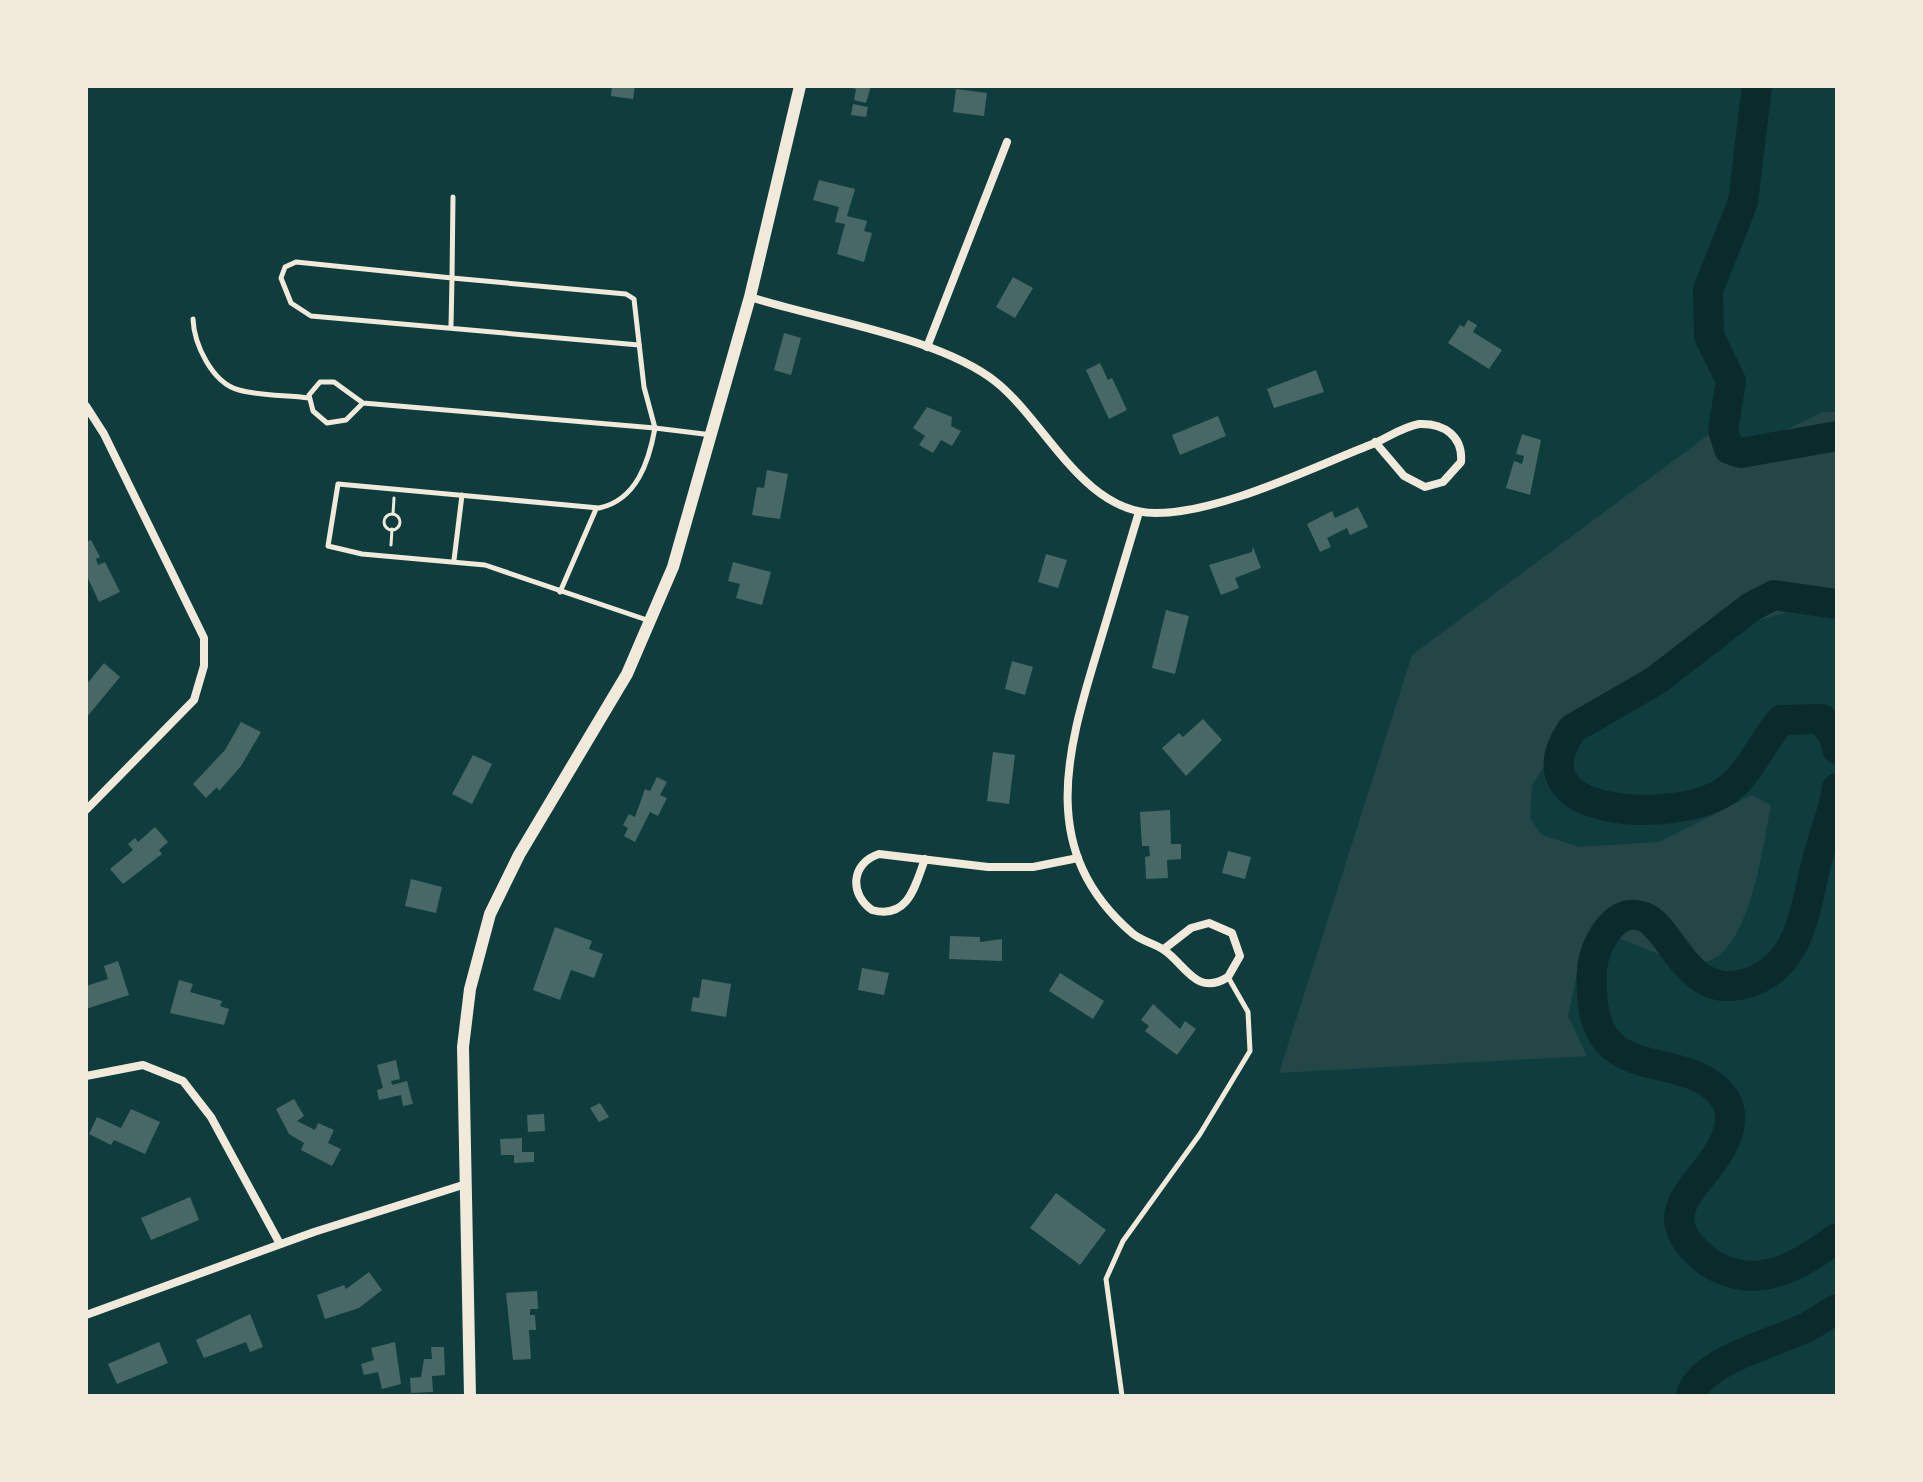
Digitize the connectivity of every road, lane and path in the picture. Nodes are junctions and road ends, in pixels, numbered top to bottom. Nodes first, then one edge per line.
1 (800, 86) edge
2 (1007, 142) dead end
3 (453, 197) dead end
4 (452, 278) junction
5 (750, 297) junction
6 (193, 319) dead end
7 (451, 326) junction
8 (639, 345) junction
9 (927, 347) junction
10 (309, 398) junction
11 (363, 403) junction
12 (86, 406) edge
13 (655, 428) junction
14 (712, 435) junction
15 (1375, 442) junction
16 (462, 495) junction
17 (596, 508) junction
18 (1139, 512) junction
19 (392, 529) dead end
20 (391, 556) junction
21 (454, 560) junction
22 (560, 592) junction
23 (652, 622) junction
24 (86, 810) edge
25 (1078, 858) junction
26 (925, 859) junction
27 (1164, 949) junction
28 (1228, 977) junction
29 (86, 1076) edge
30 (466, 1184) junction
31 (280, 1244) junction
32 (86, 1315) edge
33 (470, 1396) edge
34 (1122, 1396) edge

1 - 5 street
2 - 9 street
3 - 4 lane
4 - 7 lane
4 - 7 lane
4 - 8 lane
5 - 9 street
5 - 14 street
6 - 10 lane
7 - 8 lane
8 - 13 lane
9 - 18 street
10 - 11 lane
10 - 11 lane
11 - 13 lane
12 - 24 street
13 - 14 lane
13 - 17 lane
14 - 23 street
15 - 15 street
15 - 18 street
16 - 17 lane
16 - 20 lane
16 - 21 lane
17 - 22 lane
18 - 25 street
19 - 20 path
20 - 21 lane
21 - 22 lane
22 - 23 lane
23 - 30 street
25 - 26 street
25 - 27 street
26 - 26 street
27 - 28 street
27 - 28 street
28 - 34 lane
29 - 31 street
30 - 31 street
30 - 33 street
31 - 32 street

